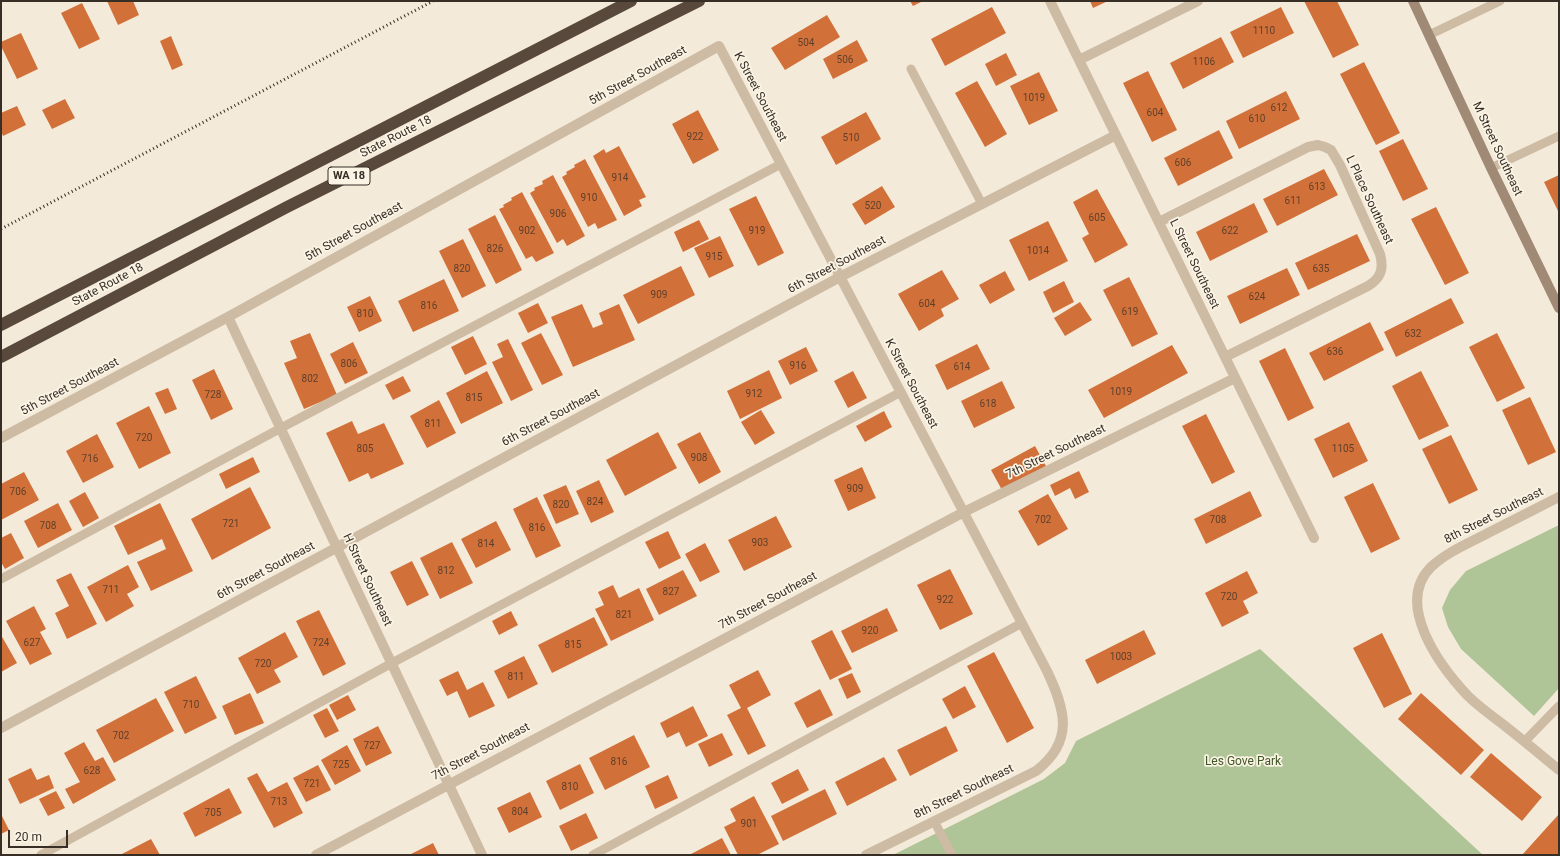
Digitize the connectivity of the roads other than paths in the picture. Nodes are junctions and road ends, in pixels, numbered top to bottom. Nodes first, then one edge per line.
1 (631, 1) edge
2 (699, 1) edge
3 (1050, 1) edge
4 (1198, 1) edge
5 (1412, 1) edge
6 (1500, 1) edge
7 (1429, 35) junction
8 (719, 46) joint
9 (1079, 60) junction
10 (911, 69) dead end
11 (1116, 135) junction
12 (1559, 136) edge
13 (781, 164) junction
14 (1491, 168) junction
15 (982, 204) junction
16 (1159, 222) junction
17 (840, 277) junction
18 (1559, 308) edge
19 (228, 317) junction
20 (1, 325) edge
21 (1, 357) edge
22 (1225, 357) junction
23 (1235, 378) junction
24 (901, 392) junction
25 (281, 428) junction
26 (1, 438) edge
27 (1559, 497) edge
28 (964, 512) junction
29 (1314, 538) dead end
30 (337, 548) junction
31 (1, 579) edge
32 (1022, 623) junction
33 (392, 663) junction
34 (1559, 706) edge
35 (1, 728) edge
36 (1060, 738) joint
37 (1525, 742) junction
38 (1559, 770) edge
39 (449, 784) junction
40 (934, 821) junction
41 (41, 855) edge
42 (316, 855) edge
43 (482, 855) edge
44 (593, 855) edge
45 (866, 855) edge
46 (952, 855) edge

1 - 20 highway, State Route 18 / WA 18
2 - 21 highway, State Route 18 / WA 18
3 - 9 street, L Street Southeast
4 - 9 street
5 - 7 main road, M Street Southeast
6 - 7 lane
7 - 14 main road, M Street Southeast
8 - 13 street, K Street Southeast
8 - 19 street, 5th Street Southeast
9 - 11 street, L Street Southeast
10 - 15 lane
11 - 15 street, 6th Street Southeast
11 - 16 street, L Street Southeast
12 - 14 lane
13 - 17 street, K Street Southeast
13 - 25 lane
14 - 18 main road, M Street Southeast
15 - 17 street, 6th Street Southeast
16 - 22 street, L Street Southeast
16 - 22 street, L Place Southeast
17 - 24 street, K Street Southeast
17 - 30 street, 6th Street Southeast
19 - 25 street, H Street Southeast
19 - 26 street, 5th Street Southeast
22 - 23 street, L Street Southeast
23 - 28 street, 7th Street Southeast
23 - 29 street, L Street Southeast
24 - 28 street, K Street Southeast
24 - 33 lane
25 - 30 street, H Street Southeast
25 - 31 lane
27 - 37 street, 8th Street Southeast
28 - 32 street, K Street Southeast
28 - 39 street, 7th Street Southeast
30 - 33 street, H Street Southeast
30 - 35 street, 6th Street Southeast
32 - 36 street, K Street Southeast
32 - 44 lane
33 - 39 street, H Street Southeast
33 - 41 lane
34 - 37 lane
36 - 40 street, 8th Street Southeast
37 - 38 street
39 - 42 street, 7th Street Southeast
39 - 43 street, H Street Southeast
40 - 45 street, 8th Street Southeast
40 - 46 lane

